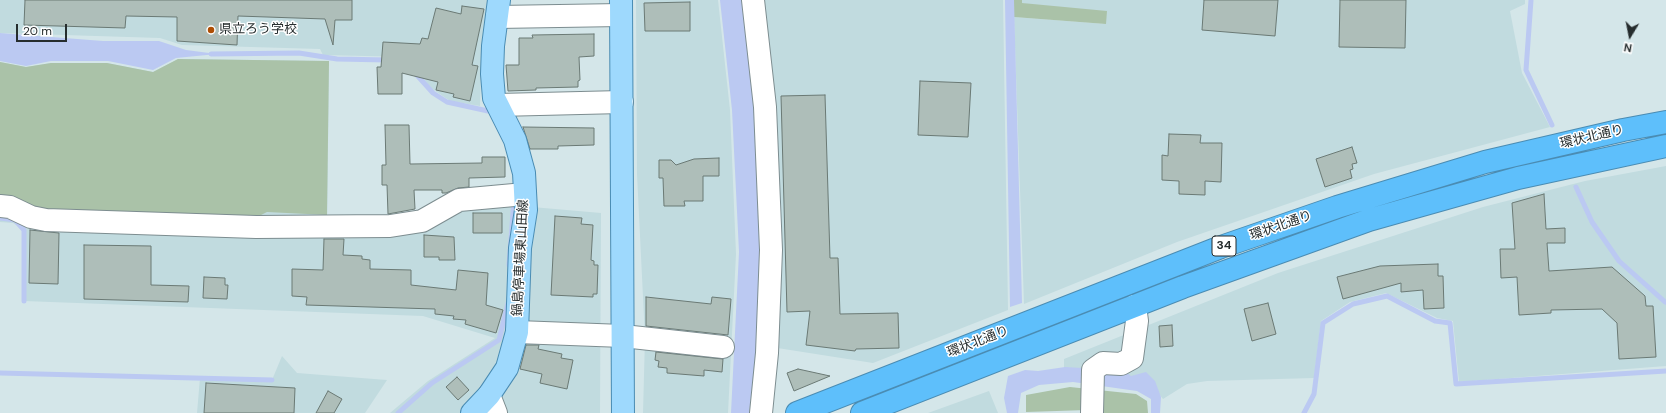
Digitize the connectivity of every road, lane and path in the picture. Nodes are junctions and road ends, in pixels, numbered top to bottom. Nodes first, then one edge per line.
1 (753, 0) edge
2 (621, 7) edge
3 (498, 8) edge
4 (622, 102) junction
5 (498, 105) junction
6 (1666, 122) edge
7 (1666, 146) edge
8 (518, 195) junction
9 (0, 206) edge
10 (1135, 306) junction
11 (517, 332) junction
12 (623, 336) junction
13 (724, 347) dead end
14 (1092, 403) edge
15 (493, 404) edge
16 (472, 413) edge
17 (623, 413) edge
18 (761, 413) edge
19 (797, 413) edge
20 (862, 413) edge

1 - 18 street
2 - 3 street
2 - 4 main road
3 - 5 main road, 鍋島停車場東山田線
4 - 5 street
4 - 12 main road
5 - 8 main road, 鍋島停車場東山田線
6 - 19 highway, 環状北通り / 34
7 - 10 highway, 環状北通り / 34
8 - 9 street
8 - 11 main road, 鍋島停車場東山田線
10 - 14 street
10 - 20 highway, 環状北通り / 34
11 - 12 street
11 - 15 main road, 鍋島停車場東山田線
12 - 13 street
12 - 17 main road
15 - 16 main road, 鍋島停車場東山田線

